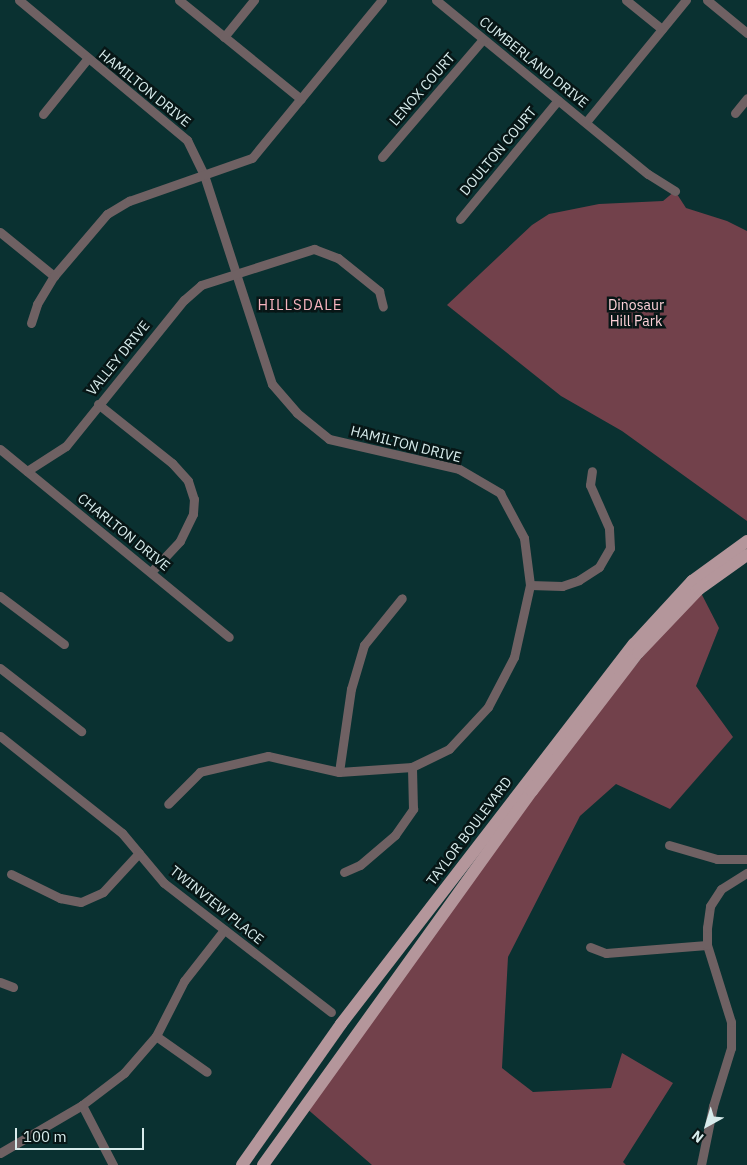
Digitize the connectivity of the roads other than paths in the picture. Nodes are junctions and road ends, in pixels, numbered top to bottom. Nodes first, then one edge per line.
1 (19, 0) edge
2 (179, 0) edge
3 (254, 0) edge
4 (382, 0) edge
5 (436, 0) edge
6 (626, 0) edge
7 (686, 0) edge
8 (706, 0) edge
9 (662, 29) junction
10 (747, 33) edge
11 (224, 36) junction
12 (483, 39) junction
13 (88, 58) junction
14 (747, 98) edge
15 (301, 99) junction
16 (558, 100) junction
17 (735, 113) dead end
18 (43, 114) dead end
19 (586, 122) junction
20 (382, 157) dead end
21 (204, 174) junction
22 (675, 191) dead end
23 (460, 219) dead end
24 (0, 232) edge
25 (237, 272) junction
26 (54, 276) junction
27 (383, 307) dead end
28 (31, 323) dead end
29 (98, 404) junction
30 (0, 449) edge
31 (27, 471) junction
32 (592, 471) dead end
33 (747, 541) edge
34 (747, 554) edge
35 (151, 572) junction
36 (530, 586) junction
37 (0, 596) edge
38 (402, 598) dead end
39 (229, 637) dead end
40 (64, 644) dead end
41 (0, 668) edge
42 (81, 731) dead end
43 (0, 736) edge
44 (412, 767) junction
45 (339, 772) junction
46 (168, 804) dead end
47 (669, 845) dead end
48 (139, 854) junction
49 (747, 859) edge
50 (344, 872) dead end
51 (747, 873) edge
52 (11, 874) dead end
53 (224, 930) junction
54 (707, 945) junction
55 (590, 947) dead end
56 (0, 982) edge
57 (13, 987) dead end
58 (331, 1012) dead end
59 (156, 1036) junction
60 (207, 1072) dead end
61 (82, 1105) junction
62 (0, 1153) edge
63 (113, 1165) edge
64 (242, 1165) edge
65 (263, 1165) edge
66 (701, 1165) edge

1 - 13 street, HAMILTON DRIVE
2 - 11 street
3 - 11 street
4 - 15 street
5 - 12 street, CUMBERLAND DRIVE
6 - 9 street
7 - 9 street, CUMBERLAND DRIVE
8 - 10 street
9 - 19 street, CUMBERLAND DRIVE
11 - 15 street
12 - 16 street, CUMBERLAND DRIVE
12 - 20 street, LENOX COURT
13 - 18 street
13 - 21 street, HAMILTON DRIVE
14 - 17 street
15 - 21 street
16 - 19 street, CUMBERLAND DRIVE
16 - 23 street, DOULTON COURT
19 - 22 street
21 - 25 street, HAMILTON DRIVE
21 - 26 street
24 - 26 street
25 - 27 street, VALLEY DRIVE
25 - 29 street, VALLEY DRIVE
25 - 36 street, HAMILTON DRIVE
26 - 28 street
29 - 31 street, VALLEY DRIVE
29 - 35 street
30 - 31 street, CHARLTON DRIVE
31 - 35 street, CHARLTON DRIVE
32 - 36 street
33 - 64 main road, TAYLOR BOULEVARD
34 - 65 main road, TAYLOR BOULEVARD
35 - 39 street, CHARLTON DRIVE
36 - 44 street, HAMILTON DRIVE
37 - 40 street
38 - 45 street
41 - 42 street
43 - 48 street, TWINVIEW PLACE
44 - 45 street, HAMILTON DRIVE
44 - 50 street
45 - 46 street, HAMILTON DRIVE
47 - 49 street
48 - 52 street
48 - 53 street, TWINVIEW PLACE
51 - 54 street
53 - 58 street, TWINVIEW PLACE
53 - 59 street
54 - 55 street
54 - 66 street
56 - 57 street
59 - 60 street
59 - 61 street
61 - 62 street
61 - 63 street

